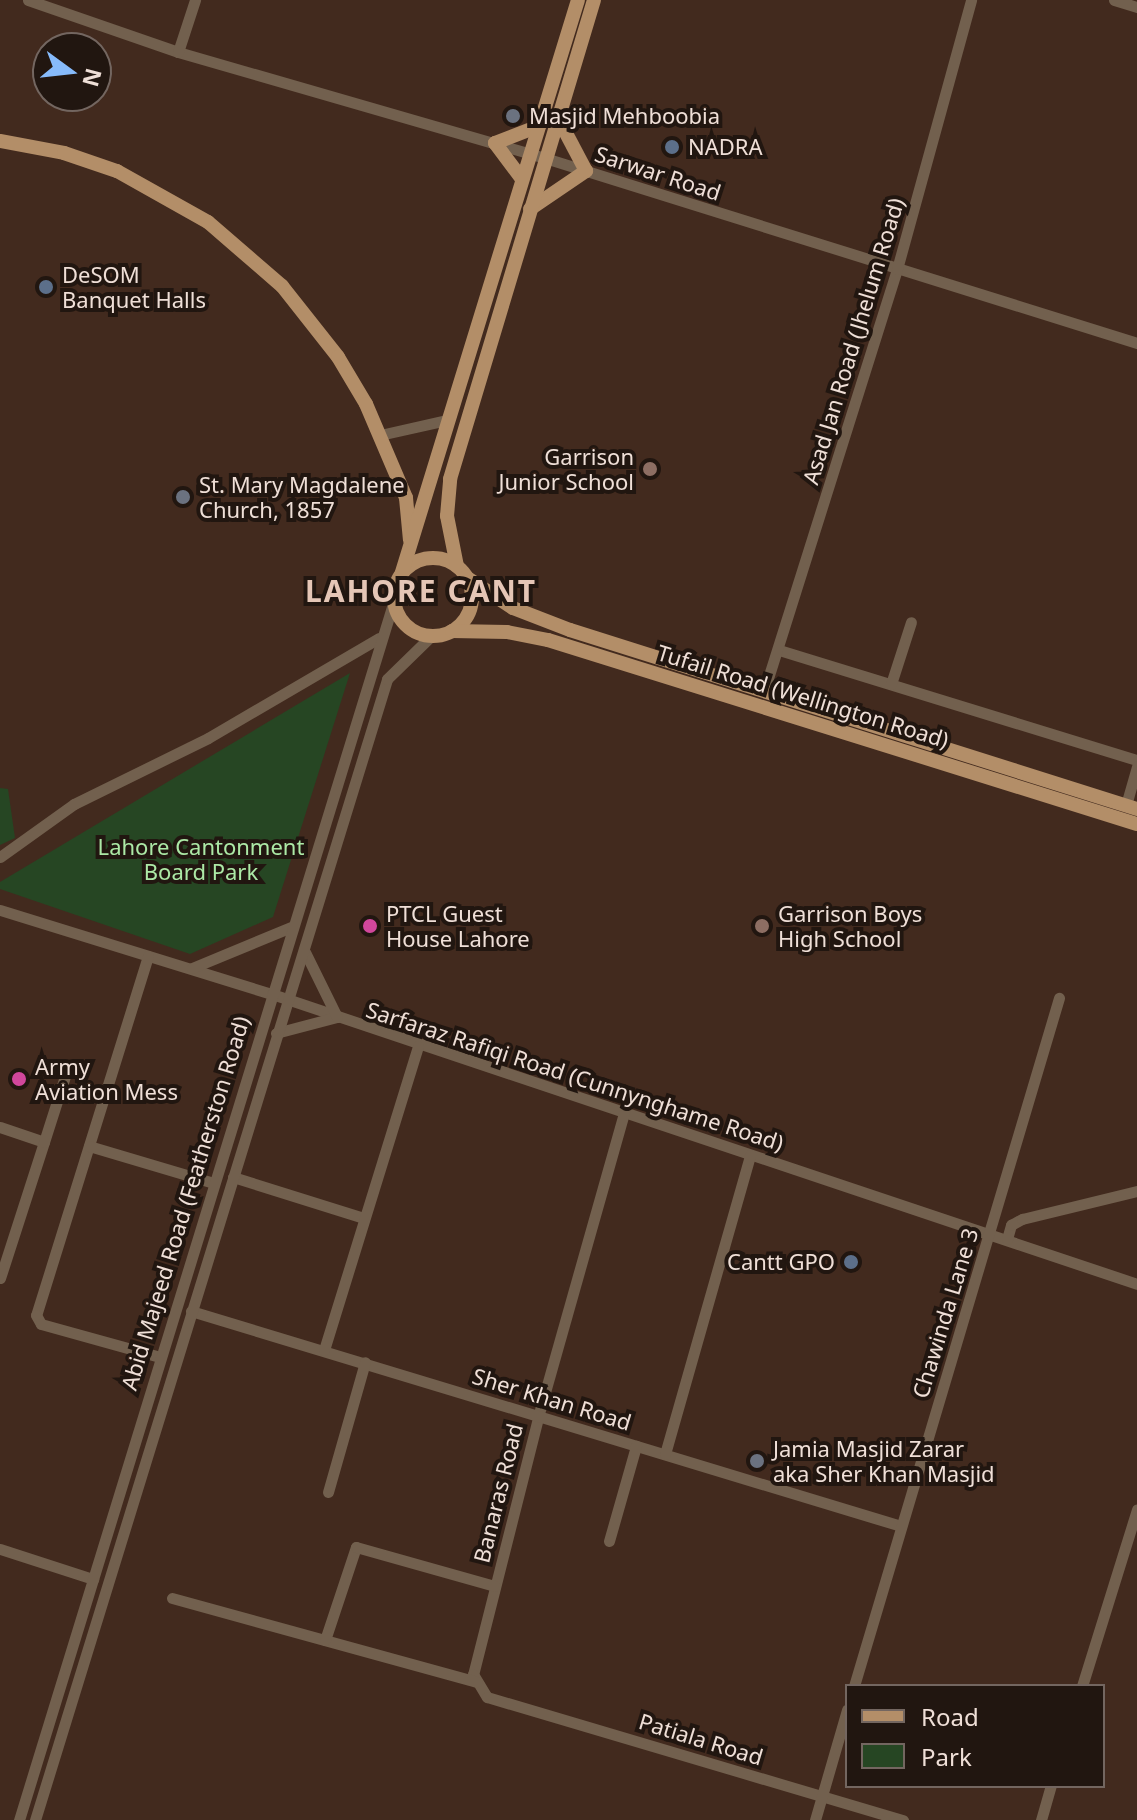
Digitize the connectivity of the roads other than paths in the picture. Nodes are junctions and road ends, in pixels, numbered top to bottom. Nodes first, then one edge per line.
1 (28, 0) edge
2 (195, 0) edge
3 (578, 0) edge
4 (594, 0) edge
5 (971, 0) edge
6 (1114, 0) edge
7 (1137, 7) edge
8 (178, 52) junction
9 (558, 118) junction
10 (539, 126) junction
11 (0, 141) edge
12 (495, 143) junction
13 (530, 153) junction
14 (545, 158) junction
15 (586, 171) junction
16 (522, 179) junction
17 (529, 210) junction
18 (897, 269) junction
19 (1137, 343) edge
20 (447, 420) junction
21 (380, 435) junction
22 (410, 540) junction
23 (462, 571) junction
24 (402, 572) junction
25 (394, 600) junction
26 (911, 622) dead end
27 (452, 631) junction
28 (431, 636) junction
29 (379, 638) junction
30 (779, 650) junction
31 (891, 684) junction
32 (764, 691) junction
33 (1137, 760) edge
34 (1137, 767) edge
35 (1131, 807) edge
36 (1137, 824) edge
37 (0, 857) edge
38 (0, 910) edge
39 (291, 927) junction
40 (305, 951) junction
41 (148, 956) junction
42 (191, 968) junction
43 (272, 994) junction
44 (1059, 998) dead end
45 (288, 999) junction
46 (337, 1017) junction
47 (276, 1033) junction
48 (418, 1046) junction
49 (68, 1067) dead end
50 (624, 1113) junction
51 (0, 1127) edge
52 (44, 1142) junction
53 (89, 1146) junction
54 (750, 1155) junction
55 (233, 1177) junction
56 (214, 1183) junction
57 (1137, 1191) edge
58 (364, 1218) junction
59 (991, 1235) junction
60 (1007, 1239) junction
61 (0, 1278) edge
62 (185, 1278) junction
63 (199, 1282) junction
64 (1137, 1284) edge
65 (191, 1311) junction
66 (324, 1350) junction
67 (160, 1357) junction
68 (365, 1362) junction
69 (539, 1414) junction
70 (636, 1446) junction
71 (665, 1454) junction
72 (328, 1492) dead end
73 (1137, 1509) edge
74 (901, 1526) junction
75 (609, 1541) dead end
76 (0, 1549) edge
77 (93, 1579) junction
78 (495, 1586) junction
79 (172, 1598) dead end
80 (325, 1640) junction
81 (477, 1682) junction
82 (855, 1684) edge
83 (1083, 1684) edge
84 (845, 1717) edge
85 (1050, 1788) edge
86 (822, 1795) junction
87 (19, 1820) edge
88 (35, 1820) edge
89 (815, 1820) edge
90 (903, 1820) edge
91 (1041, 1820) edge

1 - 8 street, Sarwar Road
2 - 8 street
3 - 10 main road
4 - 9 main road
5 - 18 street, Asad Jan Road (Jhelum Road)
6 - 7 street
8 - 12 street, Sarwar Road
9 - 14 main road
9 - 15 main road
10 - 12 main road
10 - 13 main road
11 - 21 main road
12 - 13 street, Sarwar Road
12 - 16 main road
13 - 14 street, Sarwar Road
13 - 16 main road
14 - 15 street, Sarwar Road
14 - 17 main road
15 - 17 main road
15 - 18 street, Sarwar Road
16 - 20 main road
17 - 23 main road
18 - 19 street, Sarwar Road
18 - 30 street, Asad Jan Road (Jhelum Road)
20 - 21 street
20 - 22 main road
21 - 22 main road
22 - 24 main road
23 - 24 main road
23 - 27 main road
23 - 32 main road, Tufail Road (Wellington Road)
24 - 25 main road
25 - 28 main road
25 - 29 street, Abid Majeed Road (Featherston Road)
26 - 31 street
27 - 28 main road
27 - 36 main road, Tufail Road (Wellington Road)
28 - 40 street, Abid Majeed Road (Featherston Road)
29 - 37 street
29 - 39 street, Abid Majeed Road (Featherston Road)
30 - 31 street
30 - 32 street, Asad Jan Road (Jhelum Road)
31 - 33 street
32 - 35 main road, Tufail Road (Wellington Road)
34 - 35 street
38 - 41 street, Sarfaraz Rafiqi Road (Cunnynghame Road)
39 - 42 street
39 - 43 street, Abid Majeed Road (Featherston Road)
40 - 45 street, Abid Majeed Road (Featherston Road)
40 - 46 street
41 - 42 street, Sarfaraz Rafiqi Road (Cunnynghame Road)
41 - 53 street
42 - 43 street, Sarfaraz Rafiqi Road (Cunnynghame Road)
43 - 45 street, Sarfaraz Rafiqi Road (Cunnynghame Road)
43 - 56 street, Abid Majeed Road (Featherston Road)
44 - 59 street, Chawinda Lane 3
45 - 46 street, Sarfaraz Rafiqi Road (Cunnynghame Road)
45 - 47 street, Abid Majeed Road (Featherston Road)
46 - 47 street
46 - 48 street, Sarfaraz Rafiqi Road (Cunnynghame Road)
47 - 55 street, Abid Majeed Road (Featherston Road)
48 - 50 street, Sarfaraz Rafiqi Road (Cunnynghame Road)
48 - 58 street
49 - 52 street
50 - 54 street, Sarfaraz Rafiqi Road (Cunnynghame Road)
50 - 69 street, Banaras Road
51 - 52 street
52 - 61 street
53 - 56 street
53 - 67 street
54 - 59 street, Sarfaraz Rafiqi Road (Cunnynghame Road)
54 - 71 street
55 - 58 street
55 - 63 street, Abid Majeed Road (Featherston Road)
56 - 62 street, Abid Majeed Road (Featherston Road)
57 - 60 street
58 - 66 street
59 - 60 street, Sarfaraz Rafiqi Road (Cunnynghame Road)
59 - 74 street, Chawinda Lane 3
60 - 64 street, Sarfaraz Rafiqi Road (Cunnynghame Road)
62 - 63 street
62 - 67 street, Abid Majeed Road (Featherston Road)
63 - 65 street, Abid Majeed Road (Featherston Road)
65 - 66 street, Sher Khan Road
65 - 88 street, Abid Majeed Road (Featherston Road)
66 - 68 street, Sher Khan Road
67 - 77 street, Abid Majeed Road (Featherston Road)
68 - 69 street, Sher Khan Road
68 - 72 street
69 - 70 street, Sher Khan Road
69 - 78 street, Banaras Road
70 - 71 street, Sher Khan Road
70 - 75 street
71 - 74 street, Sher Khan Road
73 - 83 street
74 - 82 street, Chawinda Lane 3
76 - 77 street
77 - 87 street, Abid Majeed Road (Featherston Road)
78 - 80 street
78 - 81 street, Banaras Road
79 - 80 street
80 - 81 street
81 - 86 street, Patiala Road
84 - 86 street
85 - 91 street
86 - 89 street
86 - 90 street, Patiala Road

